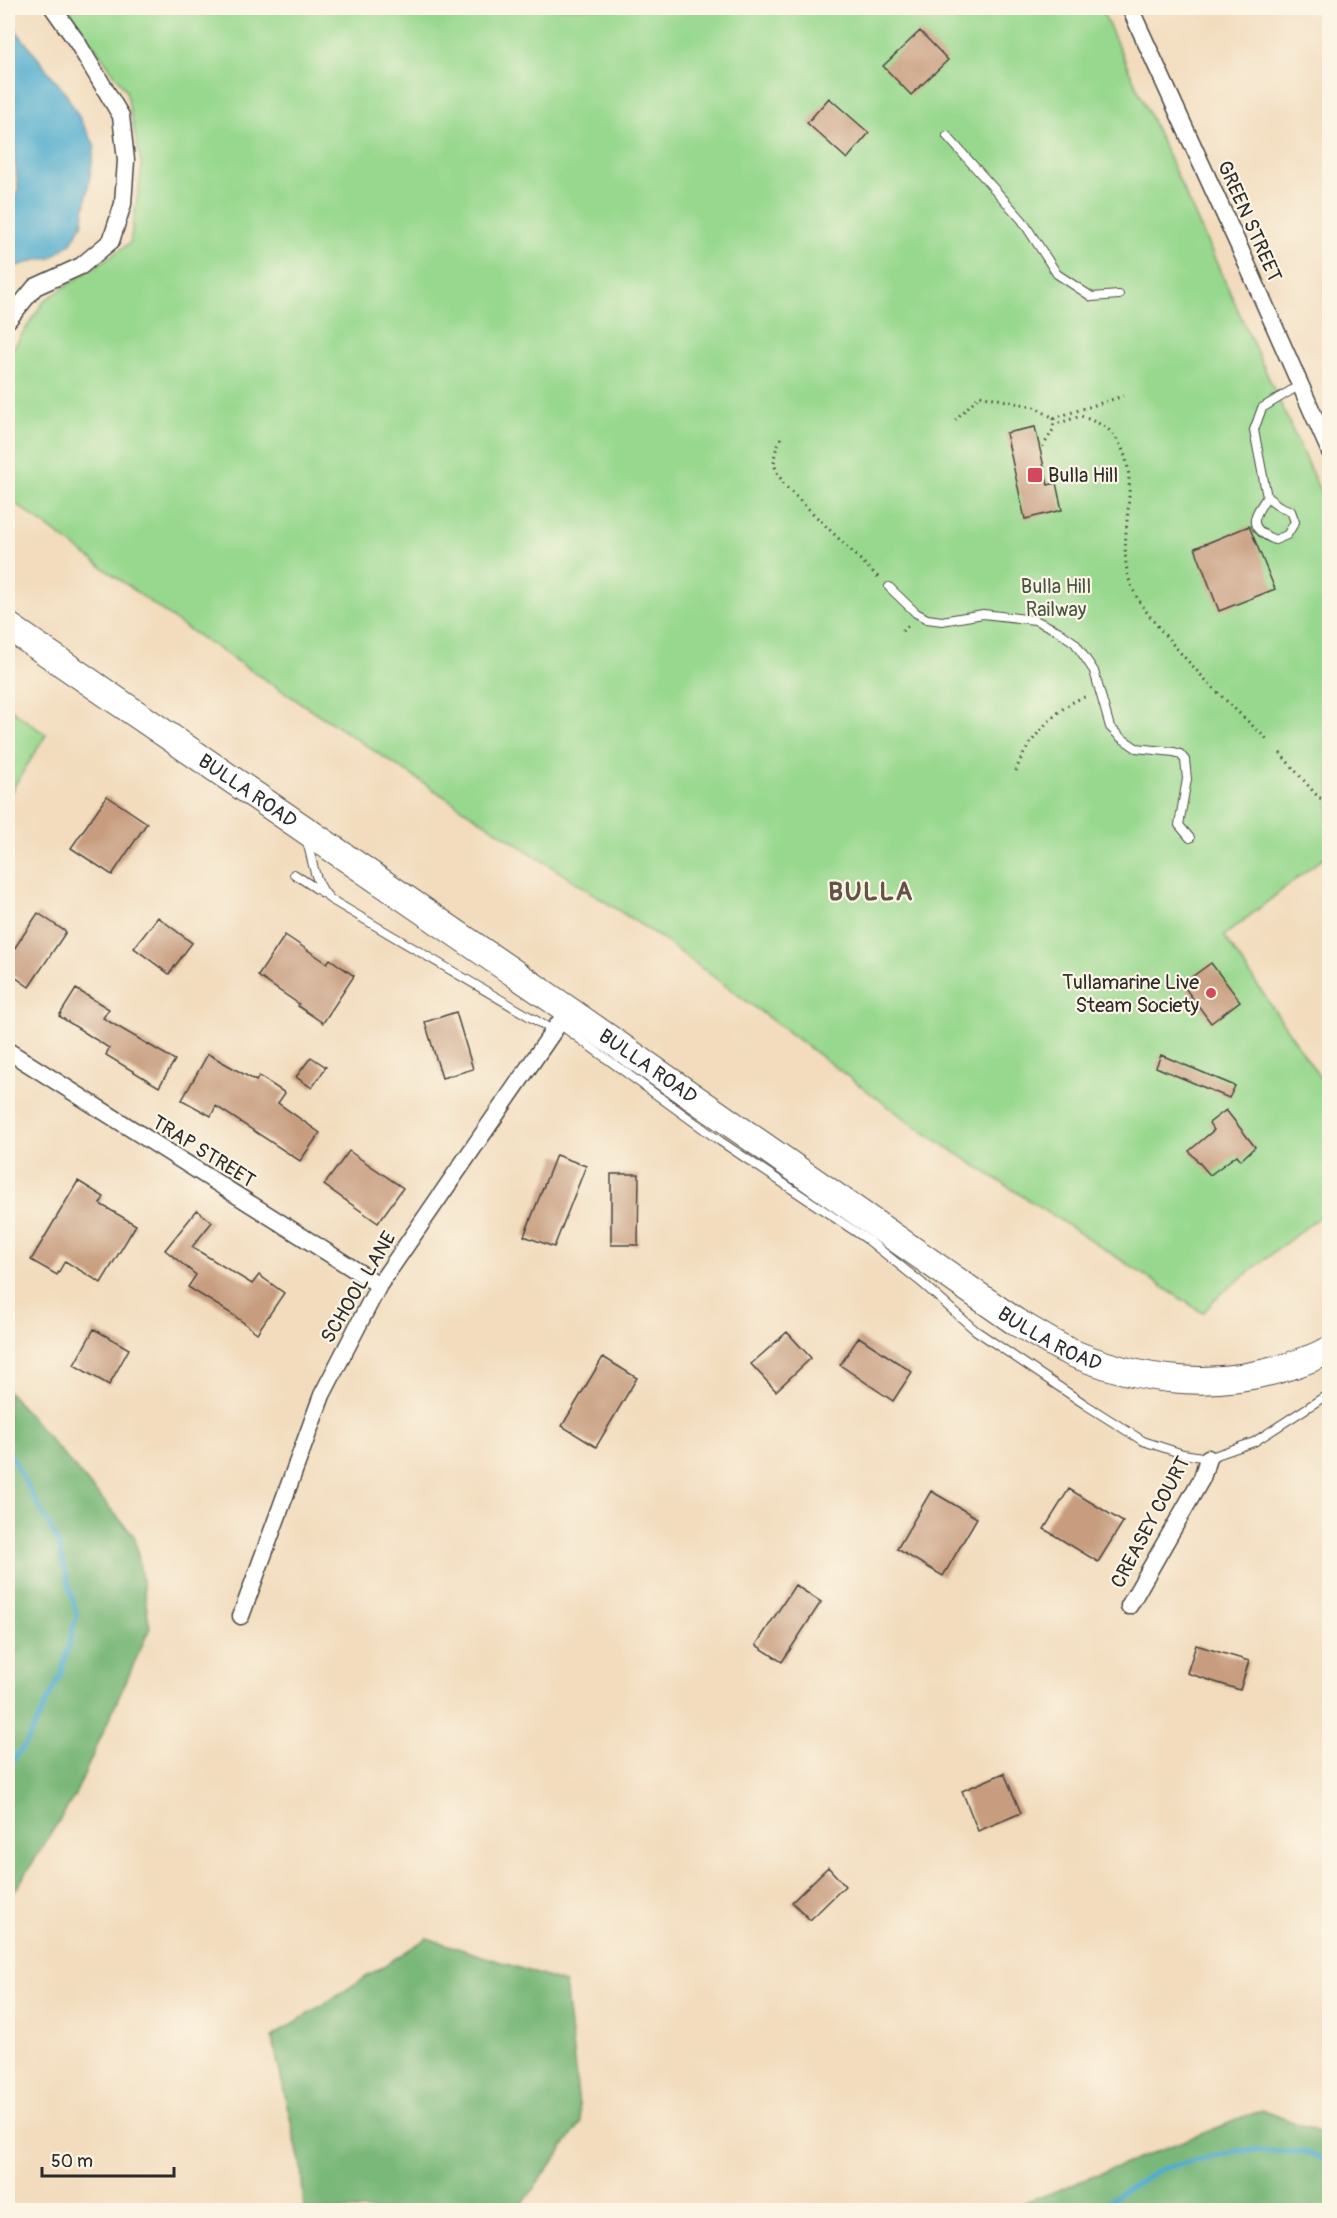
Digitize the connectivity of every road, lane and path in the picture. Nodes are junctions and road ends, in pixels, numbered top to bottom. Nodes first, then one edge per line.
1 (53, 8) edge
2 (1130, 8) edge
3 (947, 136) dead end
4 (1119, 295) dead end
5 (8, 320) edge
6 (1300, 385) junction
7 (1124, 396) dead end
8 (1054, 418) junction
9 (955, 420) dead end
10 (1053, 425) junction
11 (781, 438) dead end
12 (1042, 448) dead end
13 (1329, 452) edge
14 (1267, 497) junction
15 (889, 587) joint
16 (8, 626) edge
17 (1102, 698) junction
18 (1269, 741) dead end
19 (1280, 753) dead end
20 (1016, 771) dead end
21 (1329, 800) edge
22 (299, 826) junction
23 (1190, 838) dead end
24 (294, 874) dead end
25 (330, 899) junction
26 (561, 1022) junction
27 (8, 1051) edge
28 (379, 1285) junction
29 (1329, 1350) edge
30 (1329, 1393) edge
31 (1208, 1458) junction
32 (1129, 1606) dead end
33 (241, 1616) dead end

1 - 5 street
2 - 6 street, GREEN STREET
3 - 4 lane
6 - 13 street, GREEN STREET
6 - 14 lane
7 - 8 path
8 - 9 path
8 - 10 path
10 - 12 path
10 - 18 path
11 - 15 path
14 - 14 lane
15 - 17 lane
16 - 22 main road, BULLA ROAD
17 - 20 path
17 - 23 lane
19 - 21 path
22 - 25 lane
22 - 26 main road, BULLA ROAD
24 - 25 lane
25 - 26 lane
26 - 28 street, SCHOOL LANE
26 - 29 main road, BULLA ROAD
26 - 31 lane, BULLA ROAD
27 - 28 street, TRAP STREET
28 - 33 street, SCHOOL LANE
30 - 31 lane, BULLA ROAD
31 - 32 street, CREASEY COURT

